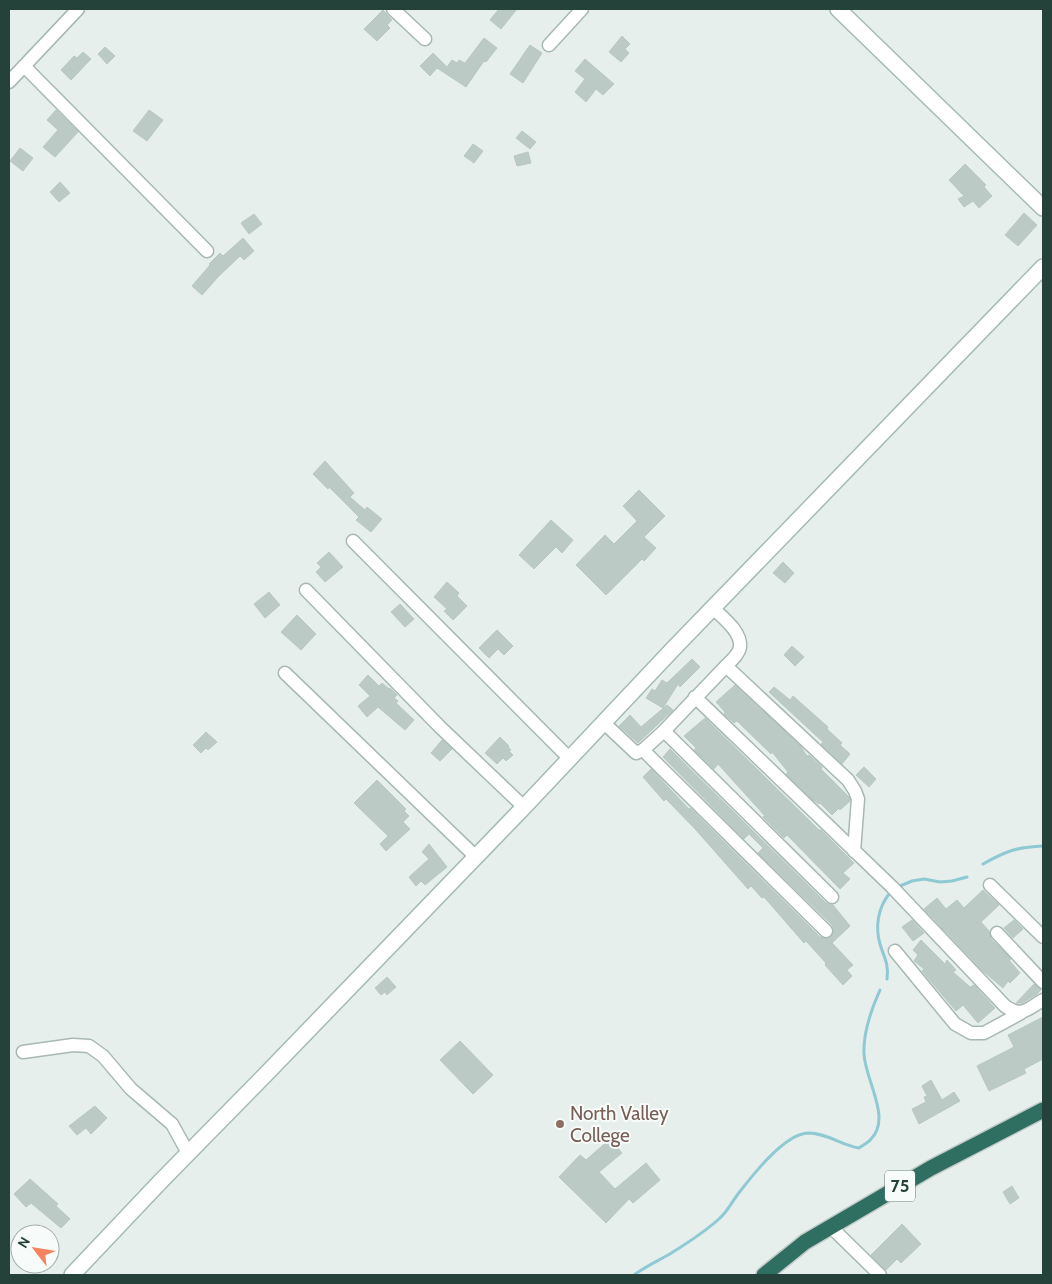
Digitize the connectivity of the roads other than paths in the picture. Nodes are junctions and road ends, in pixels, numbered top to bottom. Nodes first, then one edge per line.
1 (78, 9) edge
2 (393, 9) edge
3 (582, 9) edge
4 (838, 9) edge
5 (425, 39) dead end
6 (549, 45) dead end
7 (24, 66) junction
8 (9, 82) edge
9 (1043, 208) edge
10 (207, 251) dead end
11 (1043, 268) edge
12 (353, 541) dead end
13 (306, 590) dead end
14 (713, 608) junction
15 (726, 666) junction
16 (285, 673) dead end
17 (696, 697) junction
18 (603, 722) junction
19 (664, 731) junction
20 (643, 750) junction
21 (569, 758) junction
22 (524, 807) junction
23 (854, 851) junction
24 (476, 856) junction
25 (990, 885) dead end
26 (832, 897) dead end
27 (826, 931) dead end
28 (996, 933) dead end
29 (1043, 937) edge
30 (895, 951) dead end
31 (1043, 982) edge
32 (1043, 1000) edge
33 (1021, 1013) junction
34 (23, 1052) dead end
35 (1043, 1110) edge
36 (188, 1153) junction
37 (831, 1227) junction
38 (72, 1275) edge
39 (764, 1275) edge
40 (880, 1275) edge

1 - 7 street
2 - 5 street
3 - 6 street
4 - 9 street
7 - 8 street
7 - 10 street
11 - 14 street
12 - 21 street
13 - 22 street
14 - 15 street
14 - 18 street
15 - 17 street
15 - 23 street
16 - 24 street
17 - 19 street
17 - 23 street
18 - 20 street
18 - 21 street
19 - 20 street
19 - 26 street
20 - 27 street
21 - 22 street
22 - 24 street
23 - 33 street
24 - 36 street
25 - 29 street
28 - 31 street
30 - 33 street
32 - 33 street
34 - 36 street
35 - 37 highway, 75
36 - 38 street
37 - 39 highway, 75
37 - 40 street

